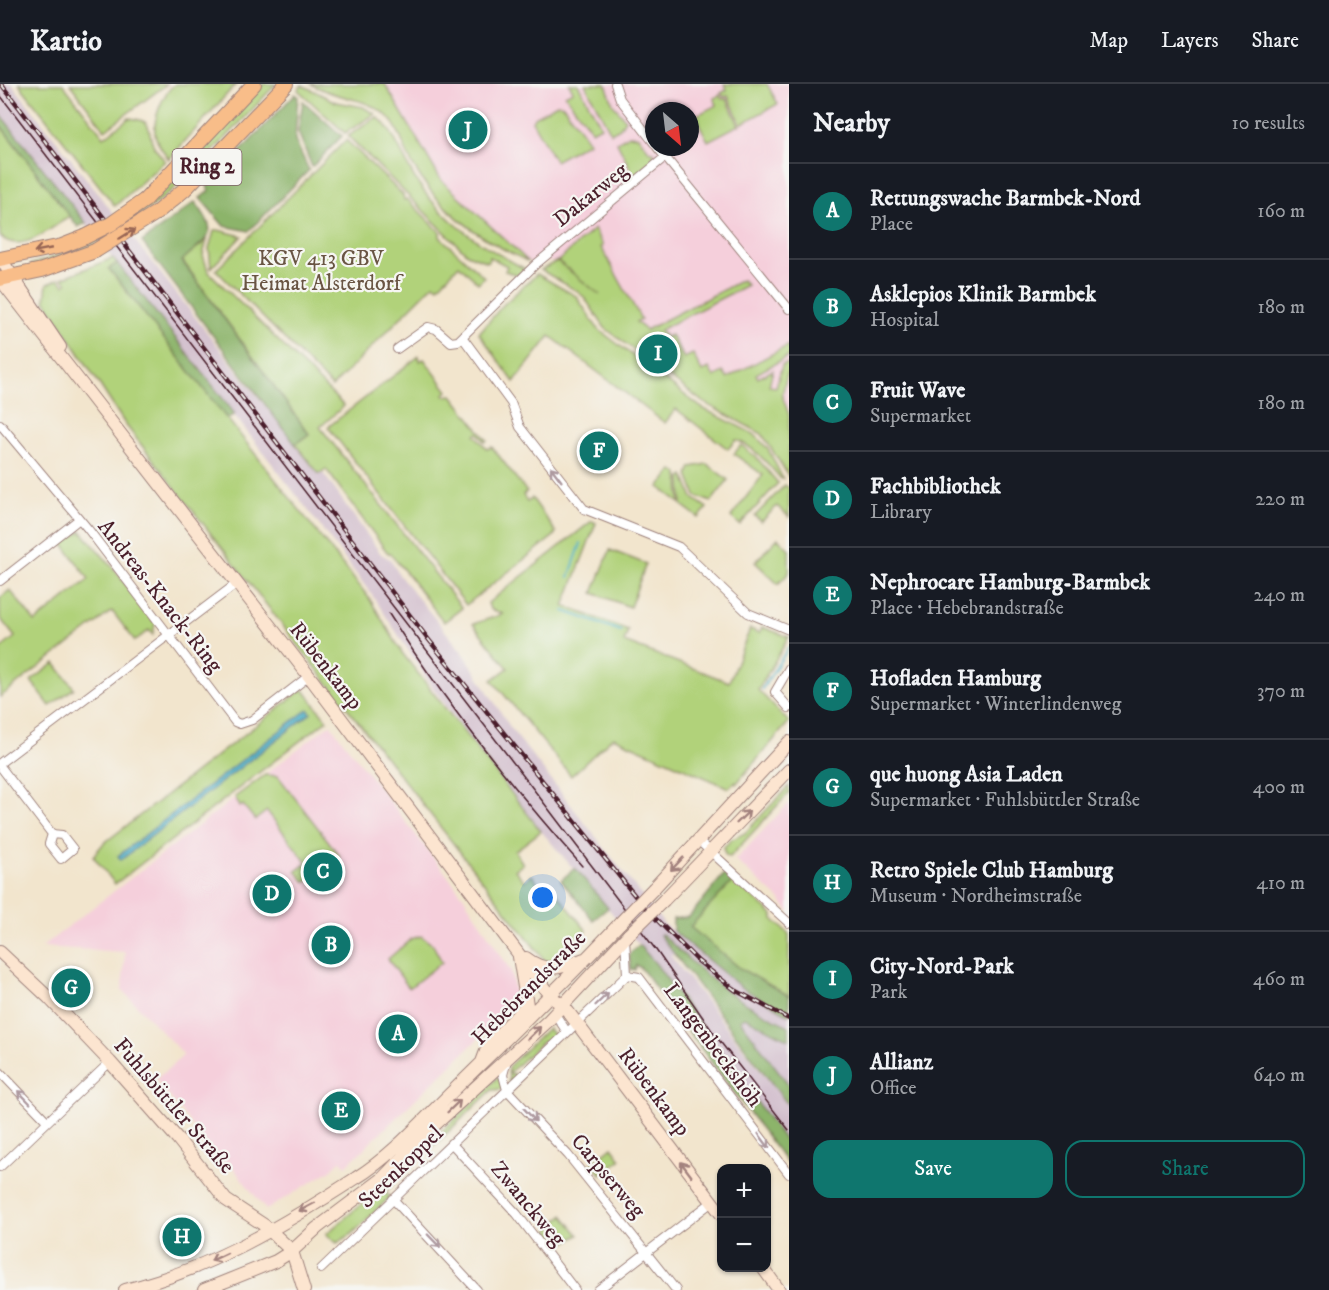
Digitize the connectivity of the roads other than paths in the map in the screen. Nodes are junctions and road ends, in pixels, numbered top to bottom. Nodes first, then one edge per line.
1 (254, 84) edge
2 (286, 84) edge
3 (615, 84) edge
4 (645, 131) edge
5 (665, 157) joint
6 (0, 259) edge
7 (3, 278) edge
8 (789, 309) edge
9 (463, 338) junction
10 (397, 348) dead end
11 (0, 424) edge
12 (78, 520) junction
13 (0, 581) edge
14 (236, 585) junction
15 (789, 630) edge
16 (168, 635) junction
17 (789, 668) edge
18 (309, 676) junction
19 (789, 708) edge
20 (787, 746) edge
21 (0, 765) edge
22 (789, 770) edge
23 (52, 834) dead end
24 (699, 841) junction
25 (711, 851) junction
26 (789, 923) edge
27 (627, 936) junction
28 (0, 952) edge
29 (518, 952) junction
30 (588, 958) junction
31 (627, 975) junction
32 (551, 997) junction
33 (559, 1009) junction
34 (572, 1028) junction
35 (507, 1060) junction
36 (110, 1062) junction
37 (480, 1066) junction
38 (0, 1072) edge
39 (507, 1090) junction
40 (47, 1121) junction
41 (451, 1143) junction
42 (0, 1167) edge
43 (789, 1174) edge
44 (393, 1199) junction
45 (712, 1202) junction
46 (717, 1208) edge
47 (270, 1230) junction
48 (292, 1251) junction
49 (646, 1253) junction
50 (321, 1269) dead end
51 (766, 1272) edge
52 (124, 1290) edge
53 (204, 1290) edge
54 (304, 1290) edge
55 (477, 1290) edge
56 (575, 1290) edge
57 (598, 1290) edge
58 (676, 1290) edge
59 (779, 1290) edge

1 -> 6 main road, Ring 2, bridge
7 -> 2 main road, Ring 2, bridge
3 - 4 street
5 - 8 street
5 - 9 street, Dakarweg
6 - 7 main road, Rübenkamp
7 - 14 main road, Rübenkamp
9 - 10 street
15 -> 9 street
11 - 12 street, Andreas-Knack-Ring
12 - 13 street
12 - 16 street, Andreas-Knack-Ring
14 - 16 street
14 - 18 main road, Rübenkamp
16 - 18 street, Andreas-Knack-Ring
16 - 21 street
17 - 19 street
18 - 29 main road, Rübenkamp
20 - 24 main road, Hebebrandstraße
21 - 23 street
25 -> 22 main road, Hebebrandstraße
24 - 25 street
24 -> 30 main road, Hebebrandstraße, bridge
25 - 26 street
25 - 27 main road, Hebebrandstraße, bridge
27 - 31 street
27 - 33 main road, Hebebrandstraße
28 - 36 main road, Fuhlsbüttler Straße
29 - 30 main road
29 - 32 main road, Rübenkamp
29 - 37 main road
30 - 32 main road, Hebebrandstraße
34 -> 31 street, Steenkoppel
31 -> 43 street, Langenbeckshöh
32 - 33 main road, Rübenkamp
32 - 37 main road, Hebebrandstraße
33 - 34 main road, Rübenkamp
35 -> 33 main road, Hebebrandstraße
34 - 39 street, Steenkoppel
45 -> 34 main road, Rübenkamp
35 - 39 street
48 -> 35 main road, Hebebrandstraße
36 - 40 street
36 - 47 main road, Fuhlsbüttler Straße
37 -> 47 main road, Hebebrandstraße
40 -> 38 street
39 - 41 street, Steenkoppel
39 -> 49 street, Carpserweg
40 - 42 street
41 - 44 street, Steenkoppel
41 - 56 street, Zwanckweg
44 - 50 street, Steenkoppel
44 -> 55 street
45 - 46 main road, Rübenkamp
45 - 49 street
47 - 48 main road, Fuhlsbüttler Straße
47 -> 52 main road, Hebebrandstraße
48 - 53 main road, Hebebrandstraße
48 - 54 main road, Fuhlsbüttler Straße
49 - 57 street
49 - 58 street, Carpserweg
51 - 59 main road

